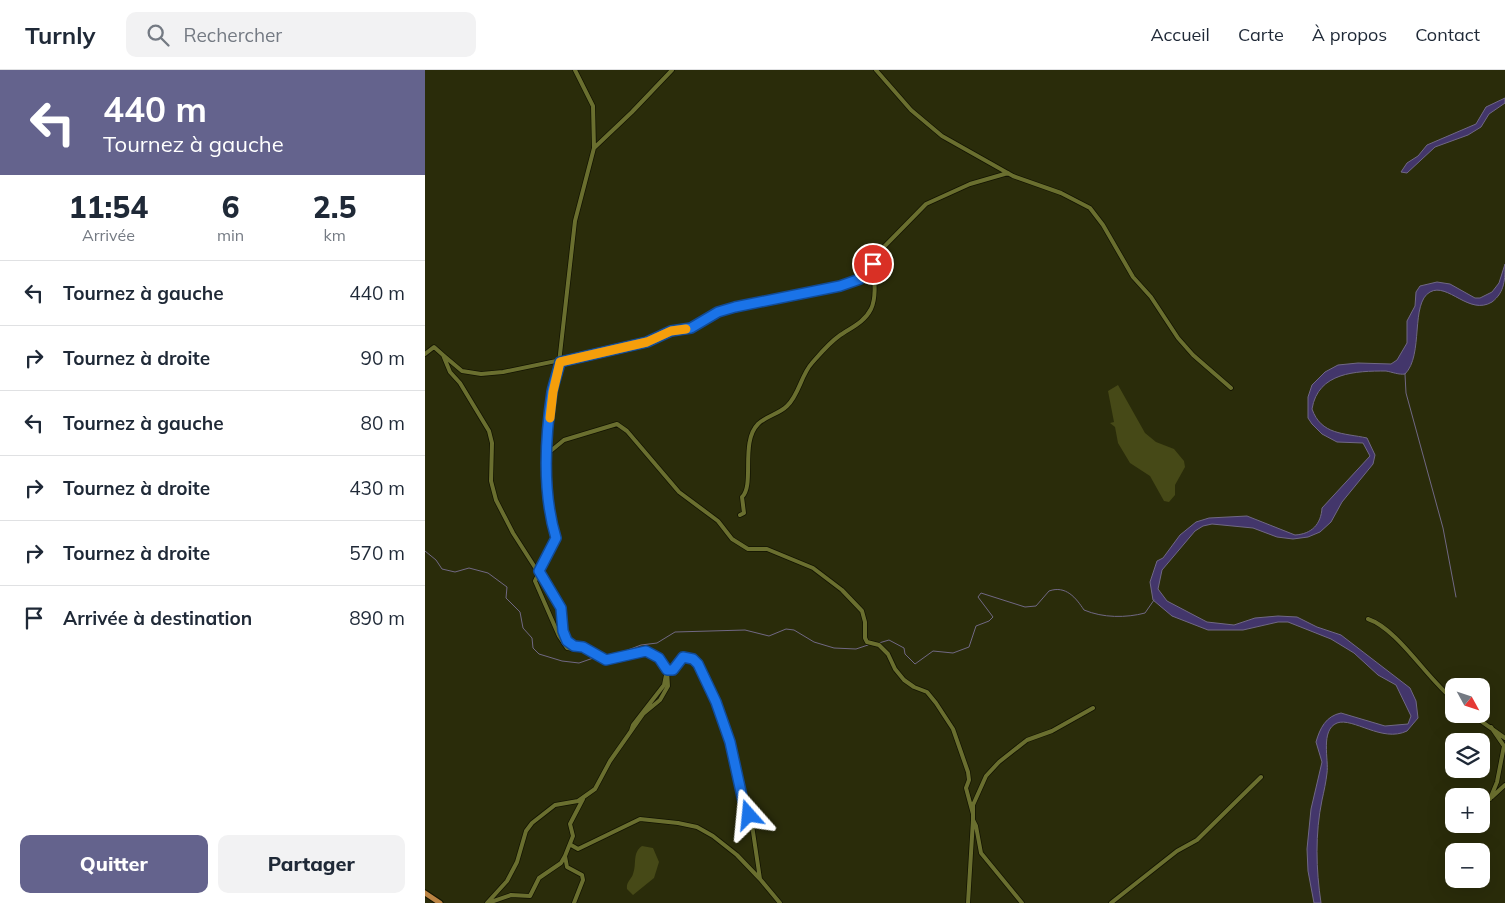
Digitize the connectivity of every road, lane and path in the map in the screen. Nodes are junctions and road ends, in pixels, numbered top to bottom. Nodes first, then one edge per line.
1 (575, 70) edge
2 (672, 70) edge
3 (876, 70) edge
4 (594, 148) junction
5 (1008, 173) junction
6 (873, 264) junction
7 (425, 354) edge
8 (443, 354) junction
9 (560, 362) junction
10 (1231, 388) dead end
11 (547, 454) junction
12 (740, 515) dead end
13 (539, 571) junction
14 (1368, 619) dead end
15 (590, 651) junction
16 (667, 670) junction
17 (1445, 693) edge
18 (1093, 708) dead end
19 (1485, 723) edge
20 (1491, 727) junction
21 (1505, 738) edge
22 (1261, 777) dead end
23 (1505, 786) edge
24 (583, 799) junction
25 (973, 814) junction
26 (973, 820) junction
27 (571, 845) junction
28 (565, 856) junction
29 (760, 879) junction
30 (425, 893) edge
31 (500, 901) edge
32 (440, 903) edge
33 (488, 903) edge
34 (574, 903) edge
35 (780, 903) edge
36 (968, 903) edge
37 (1022, 903) edge
38 (1111, 903) edge

1 - 4 street
2 - 4 street
3 - 5 street
4 - 9 street
5 - 6 street
5 - 10 street
6 - 9 street
6 - 12 street
7 - 8 street
8 - 9 street
8 - 13 street
9 - 11 street
11 - 13 street
11 - 25 street
13 - 15 street
13 - 15 street
14 - 17 street
15 - 16 street
16 - 24 street
16 - 29 street
18 - 25 street
19 - 20 street
20 - 21 street
20 - 23 street
22 - 38 street
24 - 27 street
24 - 33 street
25 - 26 street
26 - 36 street
26 - 37 street
27 - 28 street
27 - 29 street
28 - 31 street
28 - 34 street
29 - 35 street
30 - 32 main road
31 - 33 street

